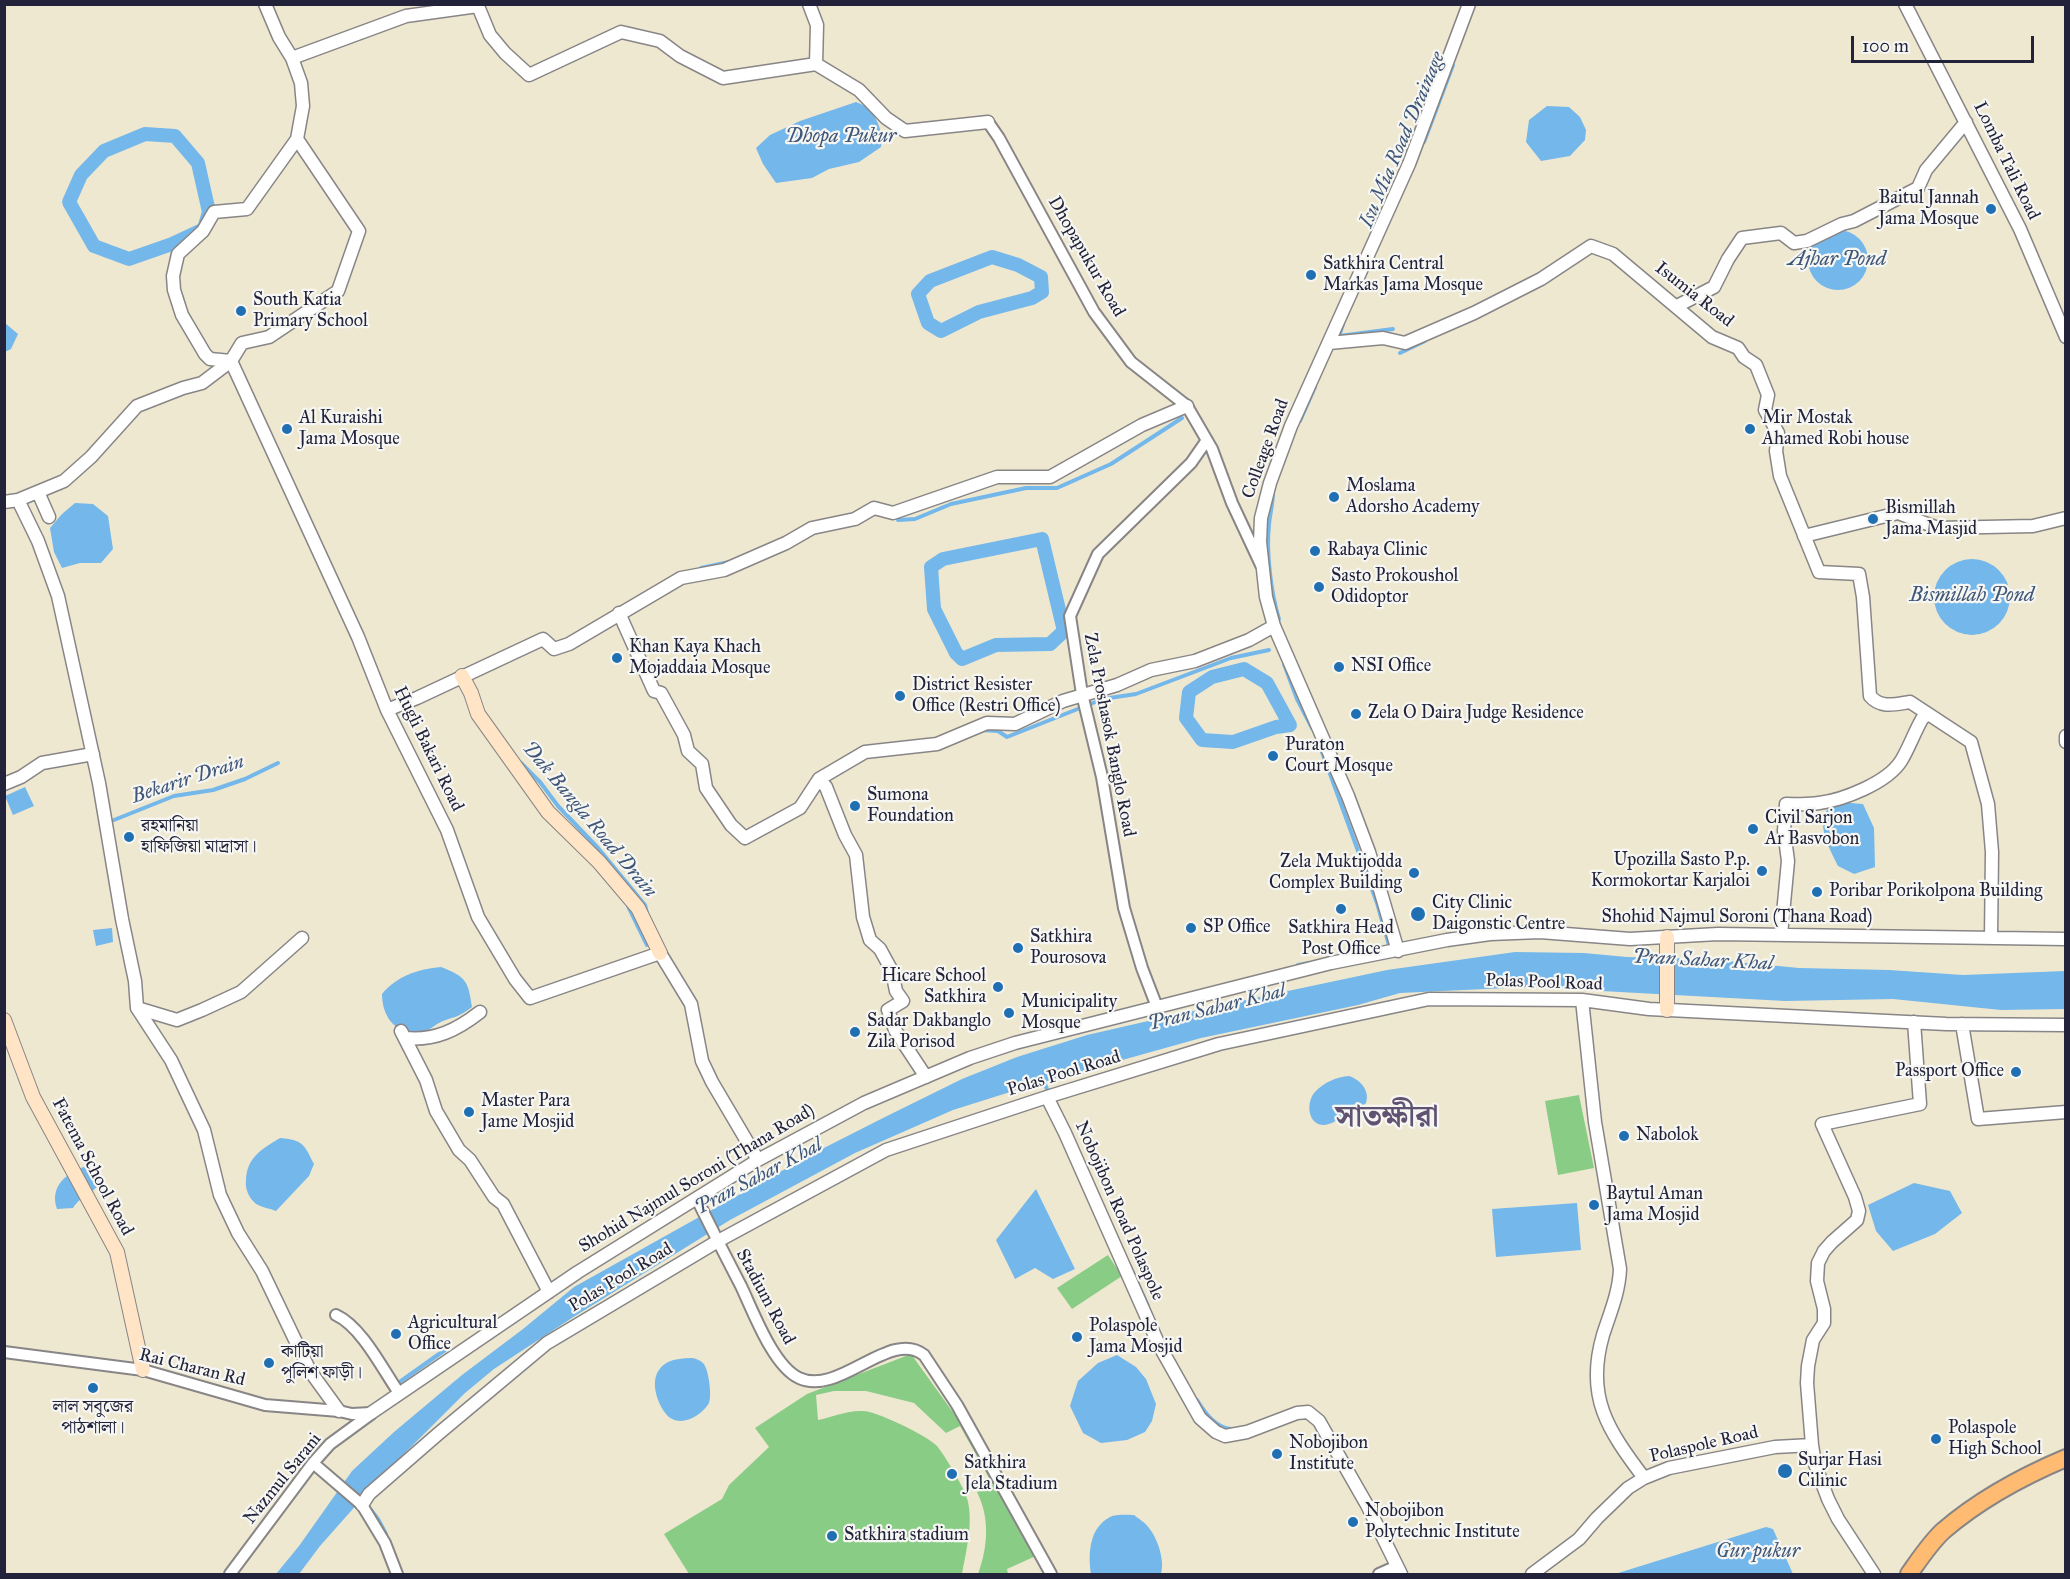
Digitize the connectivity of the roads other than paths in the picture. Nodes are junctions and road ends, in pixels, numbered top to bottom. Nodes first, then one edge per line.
1 (265, 4) edge
2 (809, 4) edge
3 (1469, 4) edge
4 (1905, 4) edge
5 (292, 58) junction
6 (816, 64) junction
7 (988, 122) joint
8 (1966, 122) junction
9 (297, 139) junction
10 (1677, 306) junction
11 (2066, 337) edge
12 (1329, 343) junction
13 (231, 361) junction
14 (1187, 406) junction
15 (1207, 440) junction
16 (38, 492) junction
17 (18, 500) junction
18 (4, 502) edge
19 (49, 517) dead end
20 (2066, 518) edge
21 (1804, 536) junction
22 (1261, 565) junction
23 (619, 613) junction
24 (1274, 626) junction
25 (462, 676) junction
26 (1082, 694) junction
27 (387, 710) junction
28 (1927, 714) junction
29 (2066, 736) edge
30 (2066, 742) edge
31 (93, 754) junction
32 (819, 779) junction
33 (4, 784) edge
34 (1781, 935) junction
35 (1667, 937) junction
36 (302, 938) dead end
37 (1991, 938) junction
38 (2066, 939) edge
39 (1398, 951) junction
40 (660, 953) junction
41 (1582, 1000) junction
42 (1158, 1007) junction
43 (137, 1008) junction
44 (1666, 1010) junction
45 (480, 1012) dead end
46 (4, 1020) edge
47 (1914, 1022) junction
48 (1962, 1024) junction
49 (2066, 1025) edge
50 (926, 1077) junction
51 (1047, 1097) junction
52 (2066, 1112) edge
53 (758, 1160) junction
54 (697, 1199) junction
55 (718, 1242) junction
56 (549, 1292) junction
57 (336, 1315) dead end
58 (4, 1352) edge
59 (143, 1370) junction
60 (399, 1393) junction
61 (339, 1411) junction
62 (371, 1413) junction
63 (1812, 1445) junction
64 (2066, 1458) edge
65 (313, 1463) junction
66 (1644, 1478) junction
67 (362, 1505) junction
68 (1399, 1570) edge
69 (230, 1575) edge
70 (397, 1575) edge
71 (1051, 1575) edge
72 (1379, 1575) edge
73 (1532, 1575) edge
74 (1874, 1575) edge
75 (1909, 1575) edge

1 - 5 street
2 - 6 street
3 - 12 street, Colleage Road
4 - 8 street, Lomba Tali Road
5 - 6 street
5 - 9 street
6 - 7 street, Dhopapukur Road
7 - 14 street, Dhopapukur Road
8 - 10 street
8 - 11 street, Lomba Tali Road
9 - 13 street
9 - 13 street
10 - 12 street, Isumia Road
10 - 21 street, Isumia Road
12 - 22 street, Colleage Road
13 - 16 street
13 - 27 street, Hugli Bakari Road
14 - 15 street, Dhopapukur Road
14 - 23 street
15 - 22 street, Dhopapukur Road
15 - 26 street, Zela Proshasok Banglo Road
16 - 17 street
16 - 19 street
17 - 18 street
17 - 31 street
20 - 21 street
21 - 28 street, Isumia Road
22 - 24 street, Colleage Road
23 - 25 street
23 - 32 street
24 - 26 street
24 - 39 street, Colleage Road
25 - 27 street
25 - 40 main road
26 - 32 street
26 - 42 street, Zela Proshasok Banglo Road
27 - 40 street, Hugli Bakari Road
28 - 34 street
28 - 37 street
29 - 30 street
31 - 33 street
31 - 43 street
32 - 50 street
34 - 35 street, Shohid Najmul Soroni (Thana Road)
34 - 37 street, Shohid Najmul Soroni (Thana Road)
35 - 39 street, Shohid Najmul Soroni (Thana Road)
35 - 44 main road
36 - 43 street
37 - 38 street, Shohid Najmul Soroni (Thana Road)
39 - 42 street, Shohid Najmul Soroni (Thana Road)
40 - 53 street
41 - 44 street, Polas Pool Road
41 - 51 street, Polas Pool Road
41 - 66 street
42 - 50 street, Shohid Najmul Soroni (Thana Road)
43 - 61 street
44 - 47 street, Polas Pool Road
45 - 56 street
46 - 59 main road, Fatema School Road
47 - 48 street, Polas Pool Road
47 - 63 street
48 - 49 street, Polas Pool Road
48 - 52 street
50 - 53 street, Shohid Najmul Soroni (Thana Road)
51 - 55 street, Polas Pool Road
51 - 68 street, Nobojibon Road Polaspole
53 - 54 street, Shohid Najmul Soroni (Thana Road)
54 - 55 street, Stadium Road
54 - 56 street, Shohid Najmul Soroni (Thana Road)
55 - 67 street, Polas Pool Road
55 - 71 street, Stadium Road
56 - 60 street, Shohid Najmul Soroni (Thana Road)
57 - 60 street
58 - 59 street, Rai Charan Rd
59 - 61 street, Rai Charan Rd
60 - 62 street, Shohid Najmul Soroni (Thana Road)
61 - 62 street, Rai Charan Rd
62 - 65 street, Nazmul Sarani
63 - 66 street, Polaspole Road
63 - 74 street
64 - 75 highway
65 - 67 street
65 - 69 street, Nazmul Sarani
66 - 73 street, Polaspole Road
67 - 70 street
68 - 72 street

